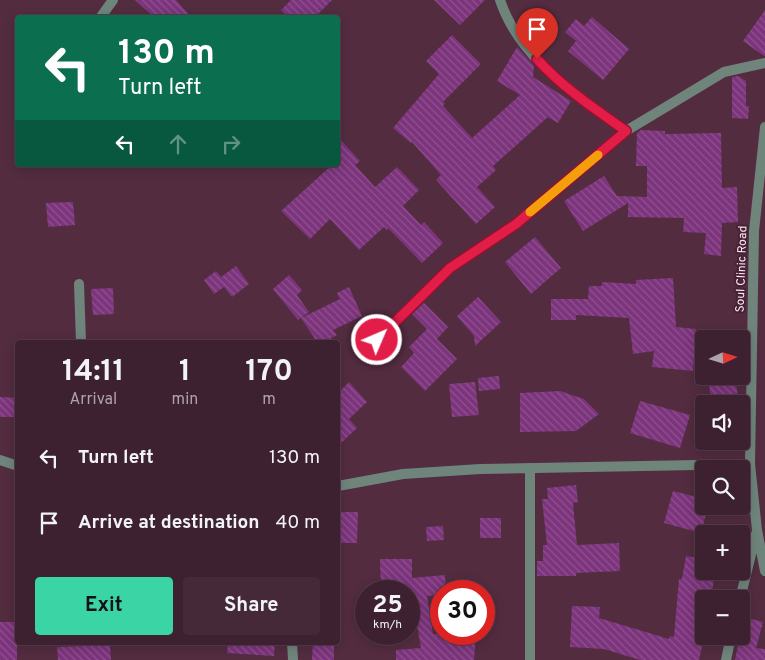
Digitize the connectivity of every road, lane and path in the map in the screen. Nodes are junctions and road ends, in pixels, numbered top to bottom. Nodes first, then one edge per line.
1 (113, 0) edge
2 (500, 0) edge
3 (102, 15) edge
4 (765, 63) edge
5 (765, 127) edge
6 (626, 131) junction
7 (79, 284) dead end
8 (81, 340) edge
9 (364, 352) dead end
10 (0, 460) edge
11 (750, 464) joint
12 (15, 465) edge
13 (695, 465) edge
14 (530, 468) junction
15 (340, 486) edge
16 (757, 530) junction
17 (765, 571) edge
18 (742, 590) edge
19 (292, 645) edge
20 (729, 645) edge
21 (293, 660) edge
22 (530, 660) edge
23 (726, 660) edge

1 - 3 street
2 - 6 street
4 - 6 street
5 - 11 street, Soul Clinic Road
6 - 9 street
7 - 8 street
10 - 12 street
11 - 16 street, Soul Clinic Road
13 - 14 street
14 - 15 street
14 - 22 street
16 - 17 street
16 - 18 street
19 - 21 street
20 - 23 street

